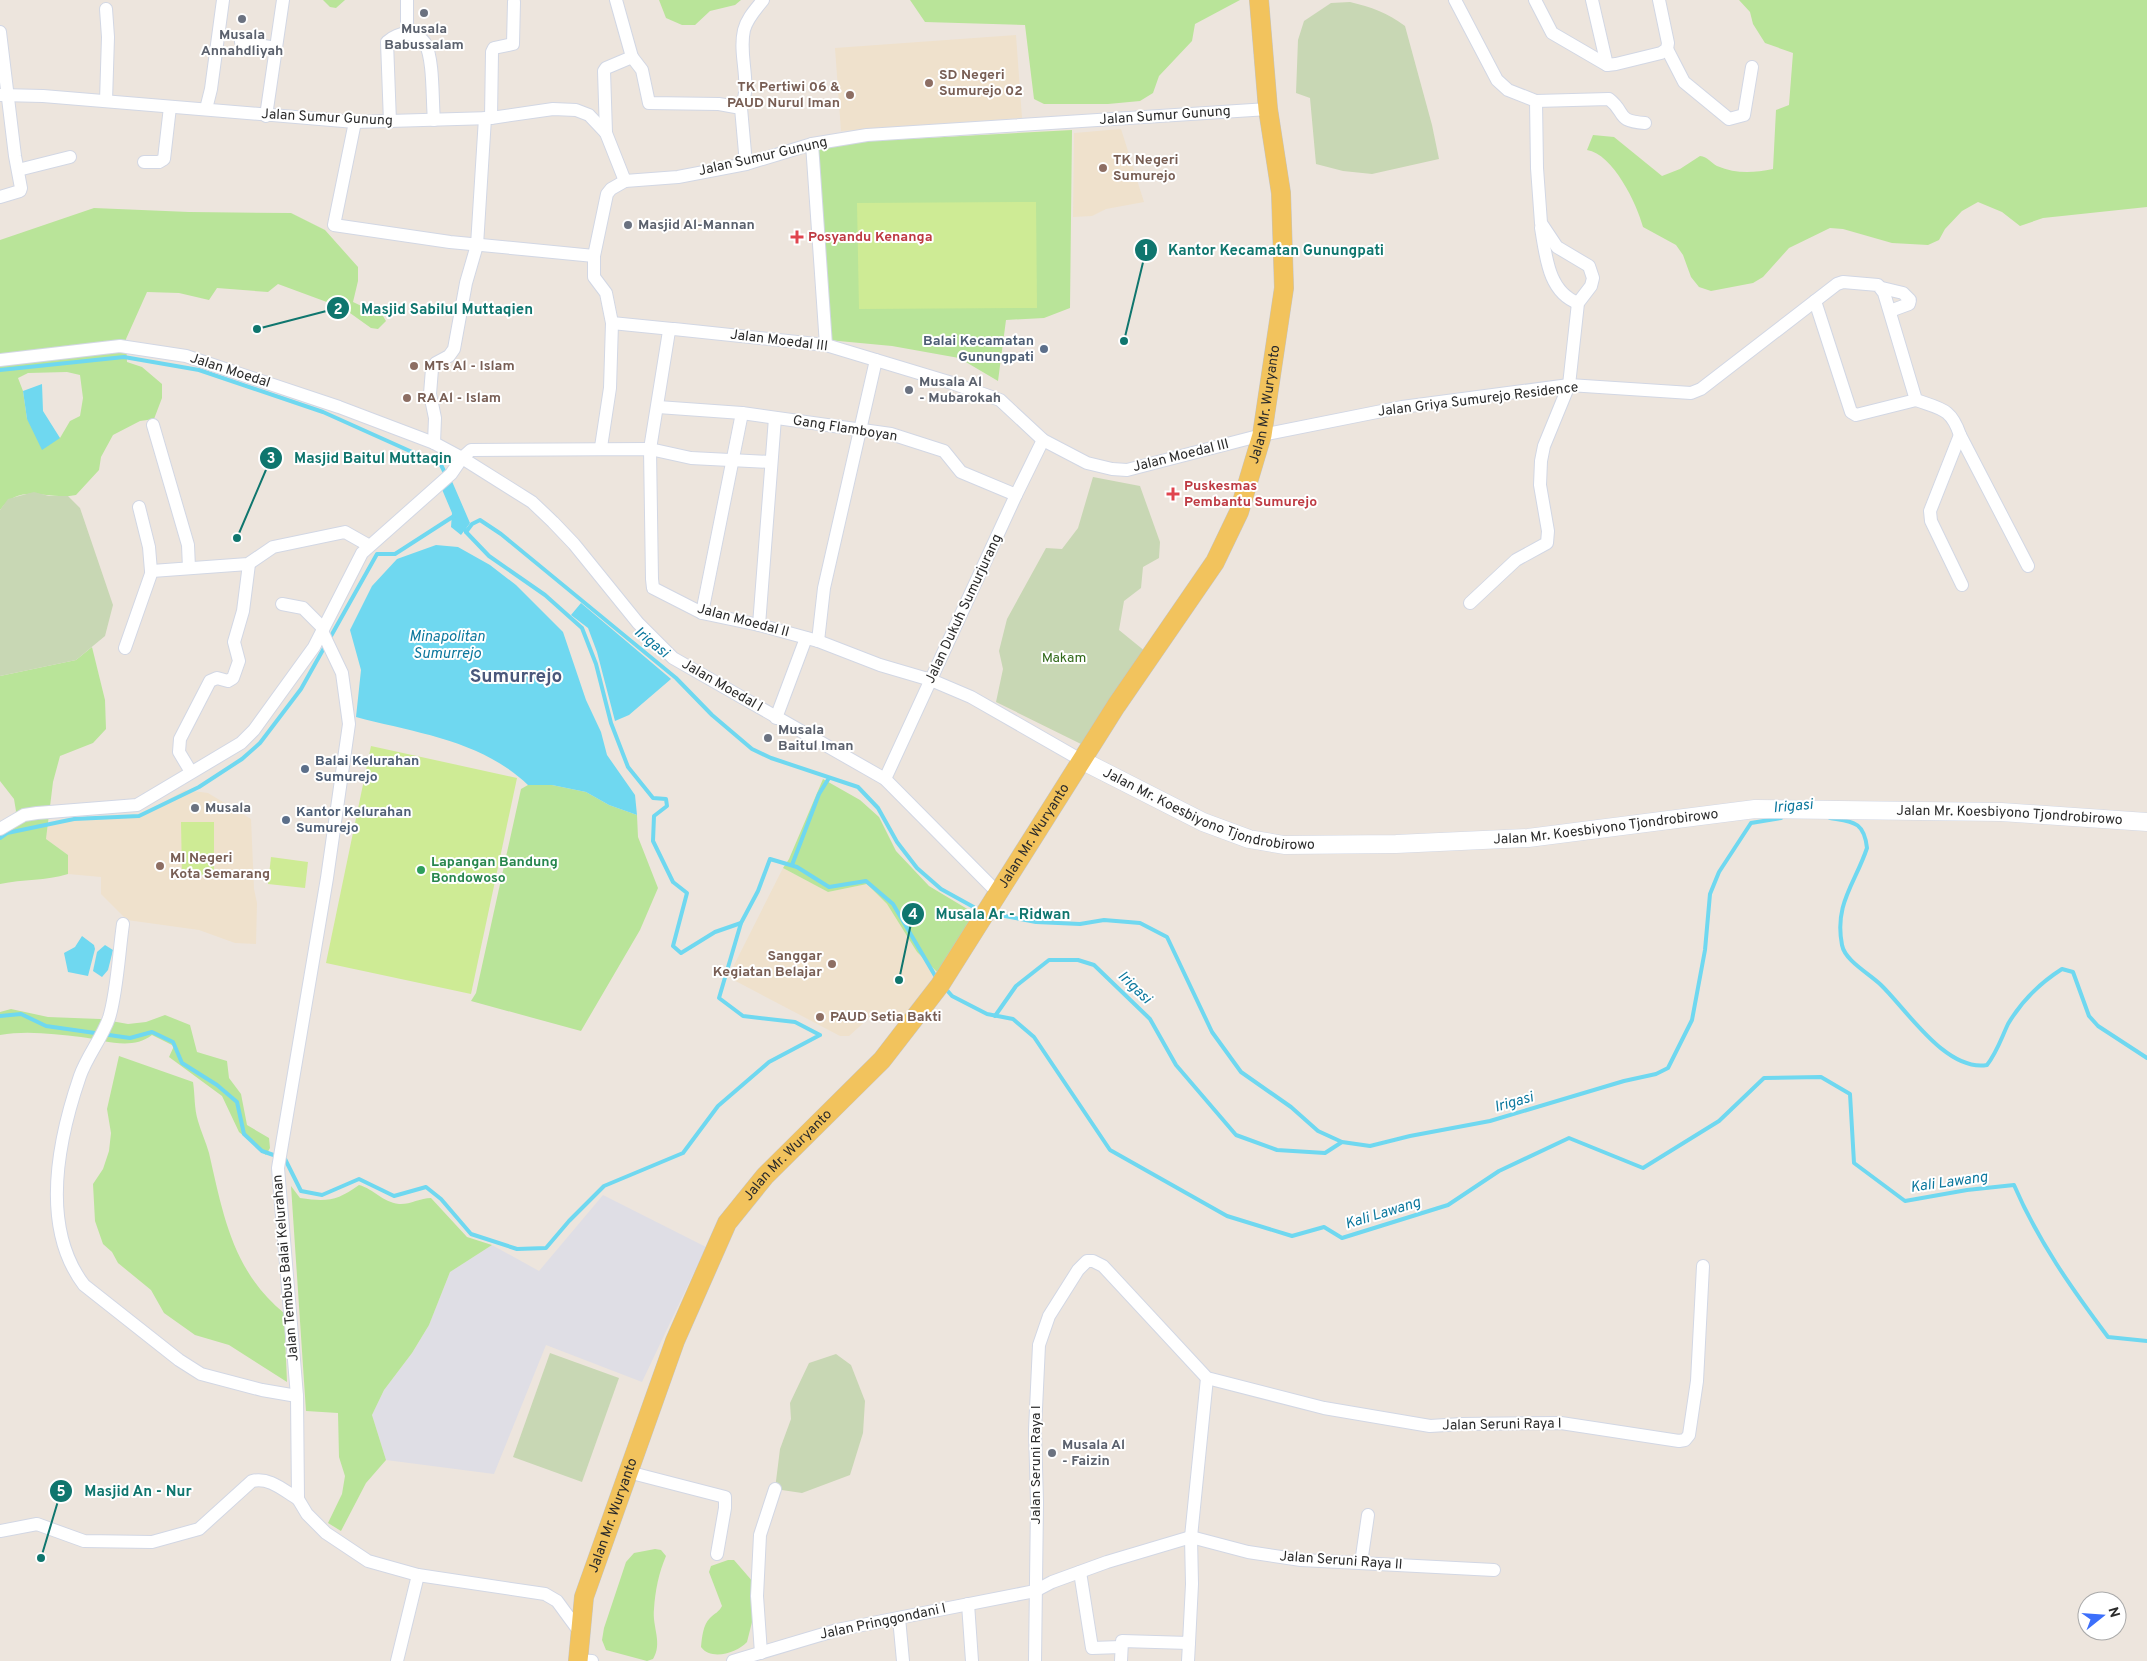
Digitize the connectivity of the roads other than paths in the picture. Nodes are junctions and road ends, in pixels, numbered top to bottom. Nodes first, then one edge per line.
1 (222, 0) edge
2 (283, 0) edge
3 (407, 0) edge
4 (616, 0) edge
5 (763, 0) edge
6 (1259, 0) edge
7 (1455, 0) edge
8 (1536, 0) edge
9 (1592, 0) edge
10 (1660, 0) edge
11 (514, 2) dead end
12 (106, 9) dead end
13 (0, 32) edge
14 (407, 34) junction
15 (241, 42) dead end
16 (276, 48) junction
17 (1667, 49) junction
18 (632, 57) junction
19 (1607, 65) junction
20 (1752, 67) dead end
21 (3, 95) edge
22 (1536, 101) junction
23 (106, 102) junction
24 (170, 106) junction
25 (741, 108) junction
26 (206, 109) junction
27 (1268, 109) junction
28 (266, 116) junction
29 (488, 118) junction
30 (434, 120) junction
31 (355, 122) junction
32 (390, 122) junction
33 (1645, 123) dead end
34 (606, 133) junction
35 (812, 144) junction
36 (70, 157) dead end
37 (144, 162) dead end
38 (746, 164) junction
39 (18, 170) junction
40 (625, 181) junction
41 (0, 197) edge
42 (1541, 223) junction
43 (477, 245) junction
44 (594, 256) junction
45 (1882, 288) junction
46 (1815, 301) junction
47 (1578, 303) junction
48 (1890, 311) junction
49 (612, 323) junction
50 (672, 329) junction
51 (826, 346) junction
52 (0, 360) edge
53 (876, 360) junction
54 (1569, 386) junction
55 (1916, 400) junction
56 (658, 407) junction
57 (742, 413) junction
58 (775, 418) junction
59 (153, 425) dead end
60 (860, 430) junction
61 (1262, 435) junction
62 (1960, 435) junction
63 (1043, 440) junction
64 (434, 443) junction
65 (601, 448) junction
66 (650, 449) junction
67 (450, 451) joint
68 (462, 458) junction
69 (732, 460) junction
70 (770, 462) junction
71 (1016, 494) junction
72 (139, 507) dead end
73 (368, 546) junction
74 (249, 564) junction
75 (2028, 566) dead end
76 (189, 568) junction
77 (151, 572) junction
78 (1962, 585) dead end
79 (1470, 603) dead end
80 (282, 604) dead end
81 (702, 613) junction
82 (758, 625) junction
83 (322, 629) junction
84 (812, 639) junction
85 (125, 648) dead end
86 (931, 680) junction
87 (776, 718) junction
88 (1081, 760) junction
89 (191, 772) junction
90 (885, 779) junction
91 (2147, 822) edge
92 (0, 829) edge
93 (999, 894) junction
94 (123, 924) dead end
95 (1703, 1266) dead end
96 (1207, 1378) junction
97 (297, 1396) junction
98 (628, 1472) junction
99 (775, 1489) dead end
100 (298, 1500) junction
101 (1368, 1515) dead end
102 (0, 1531) edge
103 (1191, 1537) junction
104 (717, 1554) dead end
105 (1361, 1563) junction
106 (1494, 1570) dead end
107 (1080, 1572) junction
108 (418, 1575) junction
109 (1035, 1591) junction
110 (968, 1604) junction
111 (899, 1618) junction
112 (579, 1631) junction
113 (1189, 1643) junction
114 (1121, 1647) junction
115 (760, 1653) junction
116 (398, 1661) edge
117 (583, 1661) edge
118 (733, 1661) edge
119 (903, 1661) edge
120 (972, 1661) edge
121 (1035, 1661) edge
122 (1121, 1661) edge
123 (1188, 1661) edge

1 - 26 street
2 - 16 street
3 - 14 street
4 - 18 street
5 - 25 street
6 - 27 main road, Jalan Mr. Wuryanto
7 - 22 street
8 - 19 street
9 - 19 street
10 - 17 street
11 - 29 street
12 - 23 street
13 - 21 street
14 - 30 street
14 - 32 street
15 - 16 street
16 - 28 street
17 - 19 street
17 - 20 street
18 - 25 street
18 - 34 street
21 - 23 street, Jalan Sumur Gunung
21 - 39 street
22 - 33 street
22 - 42 street
23 - 24 street, Jalan Sumur Gunung
24 - 26 street, Jalan Sumur Gunung
24 - 37 street
25 - 38 street
26 - 28 street, Jalan Sumur Gunung
27 - 35 street, Jalan Sumur Gunung
27 - 61 main road, Jalan Mr. Wuryanto
28 - 31 street, Jalan Sumur Gunung
29 - 30 street, Jalan Sumur Gunung
29 - 34 street, Jalan Sumur Gunung
29 - 43 street
30 - 32 street, Jalan Sumur Gunung
31 - 32 street, Jalan Sumur Gunung
31 - 43 street
34 - 40 street, Jalan Sumur Gunung
35 - 38 street, Jalan Sumur Gunung
35 - 51 street
36 - 39 street
38 - 40 street, Jalan Sumur Gunung
39 - 41 street
40 - 44 street
42 - 47 street
42 - 47 street
43 - 44 street
43 - 64 street
44 - 49 street
45 - 46 street, Jalan Griya Sumurejo Residence
45 - 48 street
45 - 48 street, Jalan Griya Sumurejo Residence
46 - 54 street, Jalan Griya Sumurejo Residence
46 - 55 street
47 - 54 street
48 - 55 street
49 - 50 street, Jalan Moedal III
49 - 65 street
50 - 51 street, Jalan Moedal III
50 - 56 street
51 - 53 street, Jalan Moedal III
52 - 64 street, Jalan Moedal
53 - 60 street
53 - 63 street, Jalan Moedal III
54 - 61 street, Jalan Griya Sumurejo Residence
54 - 79 street
55 - 62 street
56 - 57 street, Gang Flamboyan
56 - 66 street
57 - 58 street, Gang Flamboyan
57 - 69 street
58 - 60 street, Gang Flamboyan
58 - 70 street
59 - 76 street
60 - 71 street, Gang Flamboyan
60 - 84 street
61 - 63 street, Jalan Moedal III
61 - 88 main road, Jalan Mr. Wuryanto
62 - 75 street
62 - 78 street
63 - 71 street, Jalan Dukuh Sumurjurang
64 - 67 street, Jalan Moedal
65 - 66 street
65 - 68 street
66 - 69 street
66 - 81 street, Jalan Moedal II
67 - 68 street, Jalan Moedal I
68 - 73 street
68 - 87 street, Jalan Moedal I
69 - 70 street
69 - 81 street
70 - 82 street
71 - 86 street, Jalan Dukuh Sumurjurang
72 - 77 street
73 - 74 street
73 - 83 street
74 - 76 street
74 - 89 street
76 - 77 street
77 - 85 street
80 - 83 street, Jalan Tembus Balai Kelurahan
81 - 82 street, Jalan Moedal II
82 - 84 street, Jalan Moedal II
83 - 89 street
83 - 97 street, Jalan Tembus Balai Kelurahan
84 - 86 street, Jalan Moedal II
84 - 87 street
86 - 88 street, Jalan Moedal II
86 - 90 street, Jalan Dukuh Sumurjurang
87 - 90 street, Jalan Moedal I
88 - 91 main road, Jalan Mr. Koesbiyono Tjondrobirowo
88 - 93 main road, Jalan Mr. Wuryanto
89 - 92 street
90 - 93 street, Jalan Moedal I
93 - 98 main road, Jalan Mr. Wuryanto
94 - 97 street
95 - 96 street, Jalan Seruni Raya I
96 - 103 street
96 - 109 street, Jalan Seruni Raya I
97 - 100 street, Jalan Tembus Balai Kelurahan
98 - 104 street
98 - 112 main road, Jalan Mr. Wuryanto
99 - 115 street
100 - 102 street
100 - 108 street
101 - 105 street
103 - 105 street, Jalan Seruni Raya II
103 - 107 street
103 - 113 street
105 - 106 street, Jalan Seruni Raya II
107 - 109 street
107 - 114 street
108 - 112 street
108 - 116 street
109 - 110 street, Jalan Pringgondani I
109 - 121 street, Jalan Seruni Raya I
110 - 111 street, Jalan Pringgondani I
110 - 120 street
111 - 115 street, Jalan Pringgondani I
111 - 119 street
112 - 117 main road, Jalan Mr. Wuryanto
113 - 114 street
113 - 123 street
114 - 122 street
115 - 118 street, Jalan Pringgondani I

